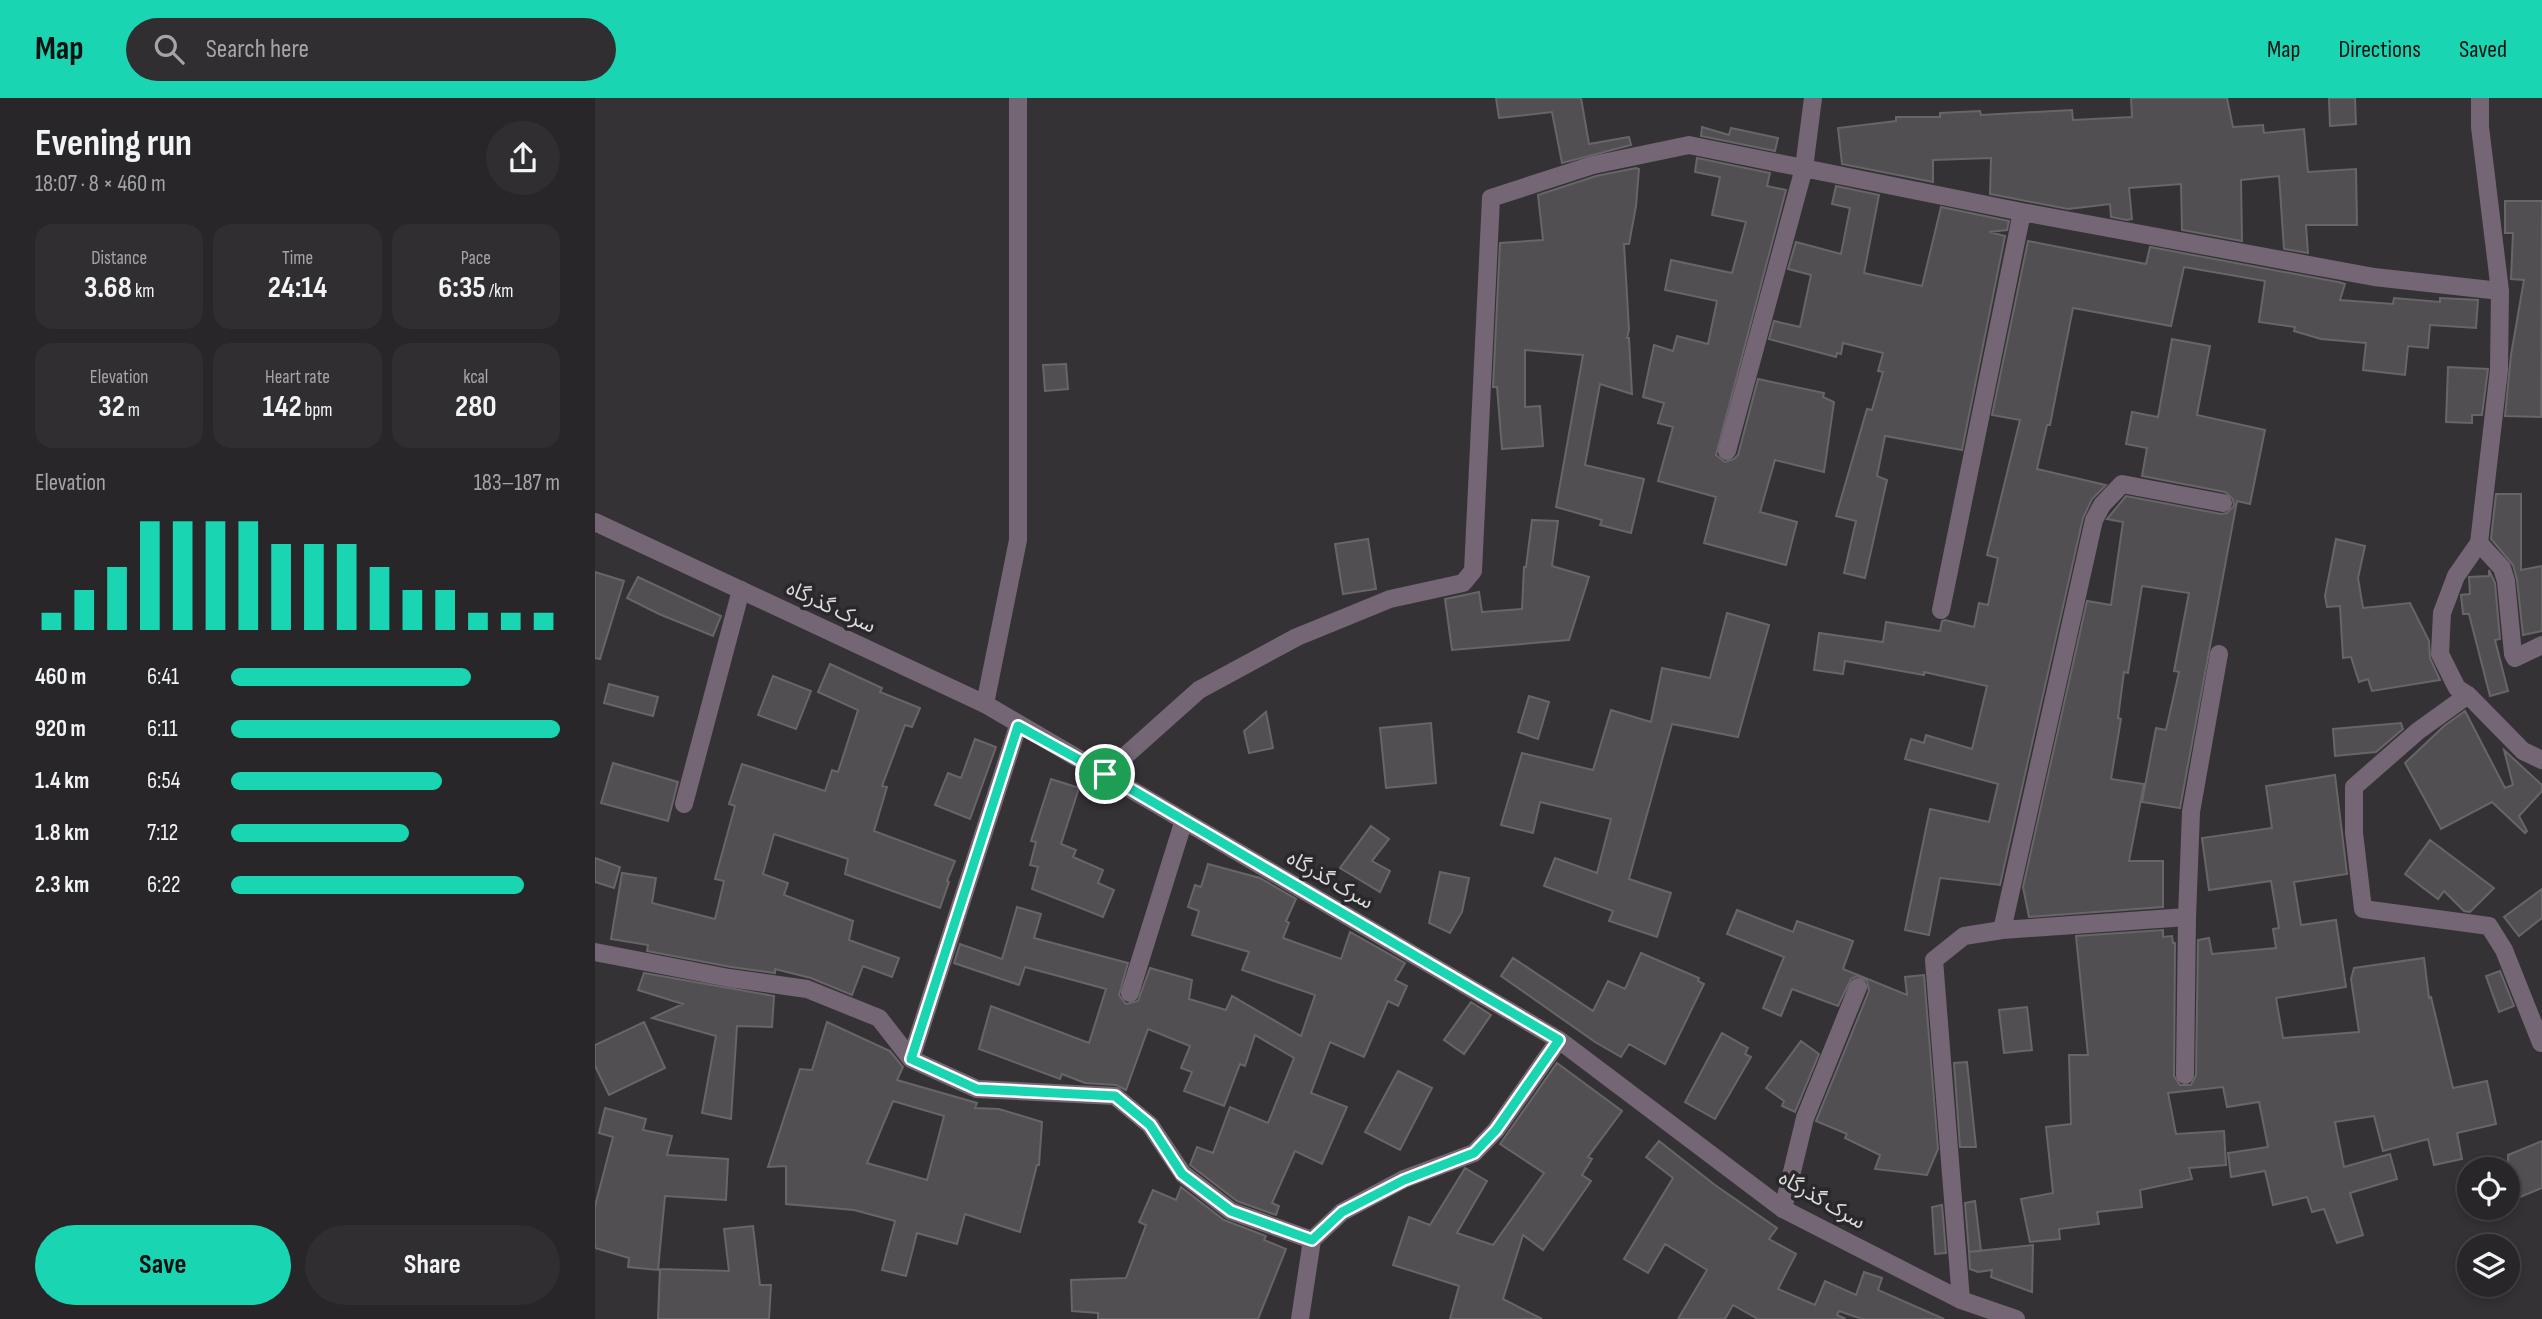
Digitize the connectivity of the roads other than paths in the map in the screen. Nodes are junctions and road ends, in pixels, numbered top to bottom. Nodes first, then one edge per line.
1 (1018, 98) edge
2 (1813, 98) edge
3 (2480, 98) edge
4 (1804, 168) junction
5 (2022, 212) junction
6 (2500, 291) junction
7 (1727, 451) dead end
8 (2223, 503) dead end
9 (595, 522) edge
10 (2479, 543) junction
11 (741, 590) junction
12 (1941, 610) dead end
13 (2542, 645) edge
14 (2219, 654) dead end
15 (2468, 695) junction
16 (985, 704) junction
17 (1018, 726) junction
18 (2542, 760) edge
19 (1105, 774) junction
20 (684, 804) dead end
21 (1184, 820) junction
22 (2187, 917) junction
23 (2002, 930) junction
24 (595, 952) edge
25 (1858, 987) dead end
26 (1130, 993) dead end
27 (1559, 1040) junction
28 (2541, 1043) edge
29 (911, 1059) junction
30 (2185, 1075) dead end
31 (1783, 1209) junction
32 (1312, 1240) junction
33 (1961, 1300) junction
34 (1300, 1319) edge
35 (2016, 1319) edge

1 - 16 street
2 - 4 street
3 - 6 street
4 - 5 street
4 - 7 street
4 - 19 street
5 - 6 street
5 - 12 street
6 - 10 street
8 - 23 street
9 - 11 street, سرک گذرگاه
10 - 13 street
10 - 15 street
11 - 16 street, سرک گذرگاه
11 - 20 street
14 - 22 street
15 - 18 street
15 - 28 street
16 - 17 street, سرک گذرگاه
17 - 19 street, سرک گذرگاه
17 - 29 street
19 - 21 street, سرک گذرگاه
21 - 26 street
21 - 27 street, سرک گذرگاه
22 - 23 street
22 - 30 street
23 - 33 street
24 - 29 street
25 - 31 street
27 - 31 street, سرک گذرگاه
27 - 32 street
29 - 32 street
31 - 33 street, سرک گذرگاه
32 - 34 street
33 - 35 street, سرک گذرگاه

